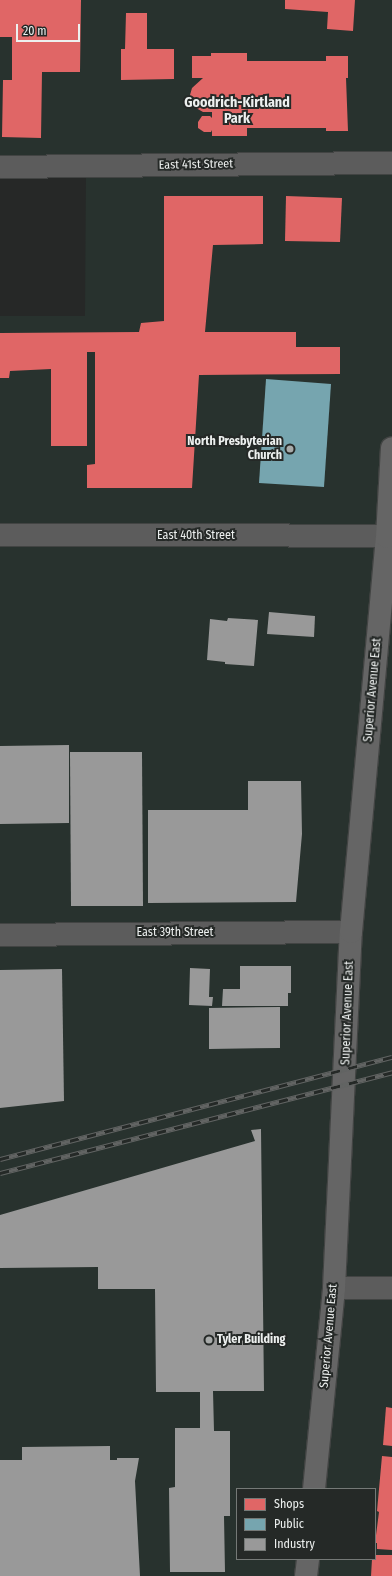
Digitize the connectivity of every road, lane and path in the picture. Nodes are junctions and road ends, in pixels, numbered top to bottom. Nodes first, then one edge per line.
1 (392, 164) edge
2 (0, 167) edge
3 (392, 448) edge
4 (0, 535) edge
5 (389, 536) edge
6 (351, 932) junction
7 (0, 934) edge
8 (334, 1288) junction
9 (392, 1288) edge
10 (314, 1488) edge
11 (308, 1560) edge
12 (306, 1576) edge

1 - 2 street, East 41st Street
3 - 5 main road, Superior Avenue East
4 - 5 street, East 40th Street
5 - 6 main road, Superior Avenue East
6 - 7 street, East 39th Street
6 - 8 main road, Superior Avenue East
8 - 9 street
8 - 10 main road, Superior Avenue East
11 - 12 main road

